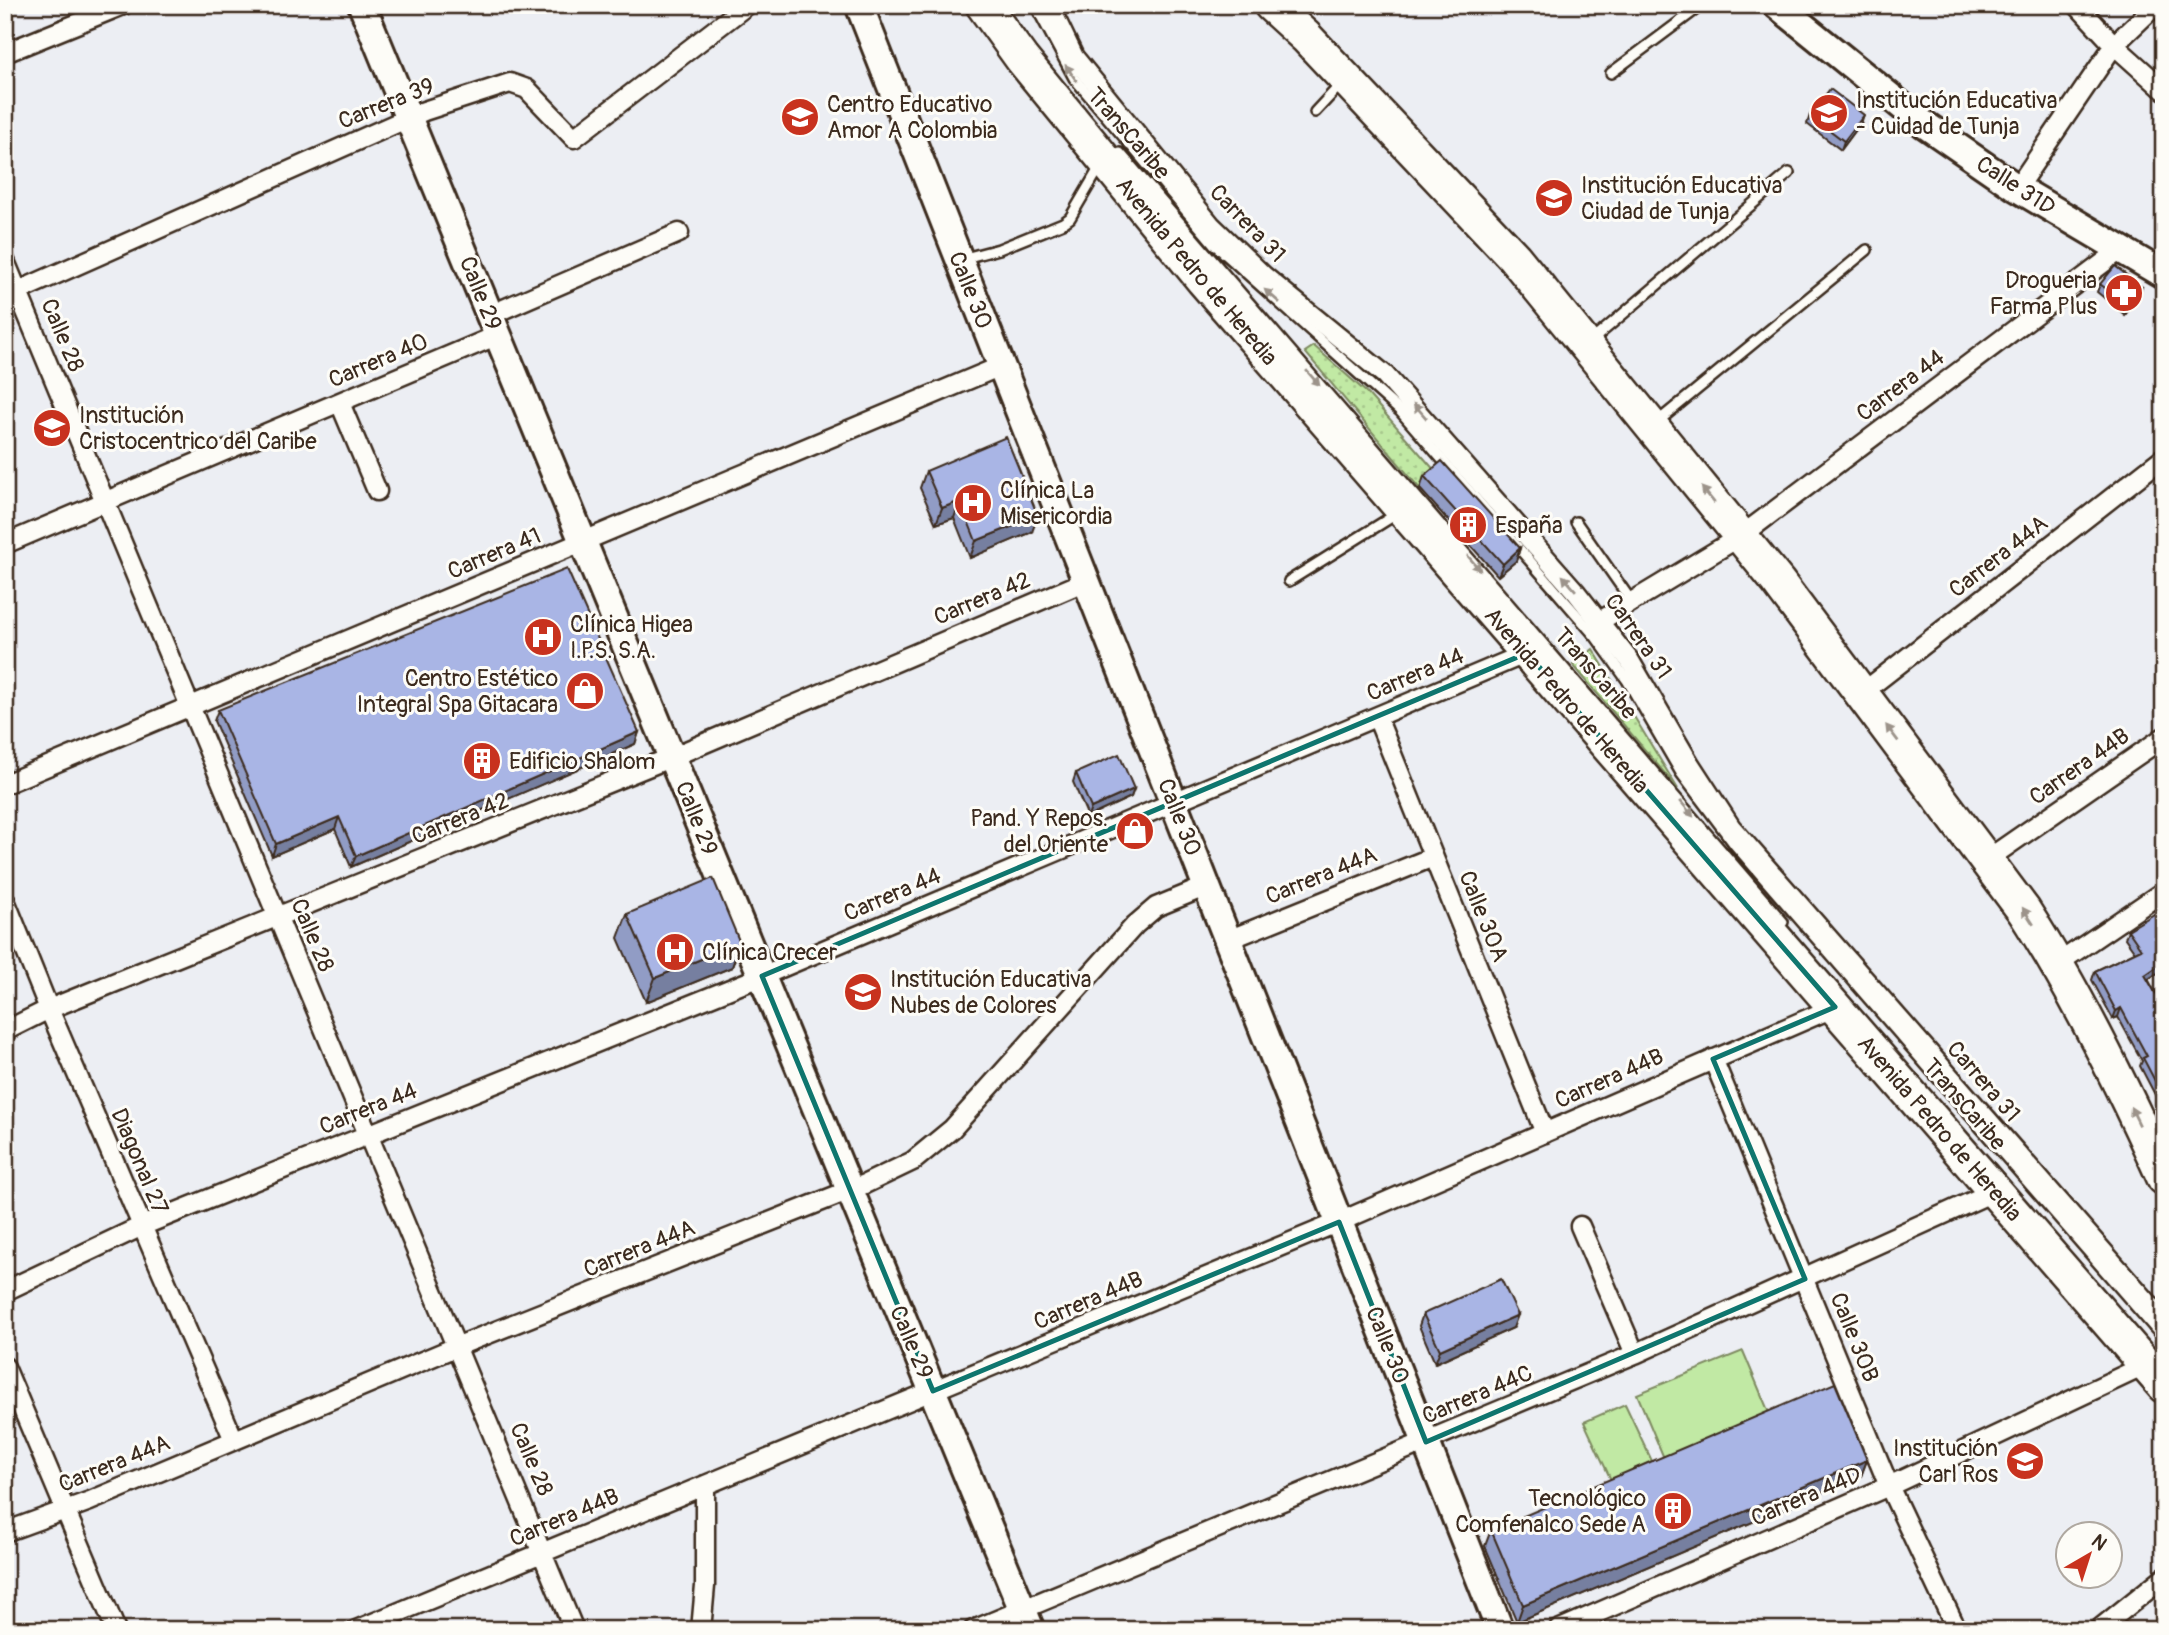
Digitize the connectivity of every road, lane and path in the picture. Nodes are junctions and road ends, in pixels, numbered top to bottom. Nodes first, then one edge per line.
1 (123, 5) edge
2 (362, 5) edge
3 (747, 5) edge
4 (859, 5) edge
5 (983, 5) edge
6 (1035, 5) edge
7 (1049, 5) edge
8 (1271, 5) edge
9 (1702, 5) edge
10 (1777, 5) edge
11 (2077, 5) edge
12 (2156, 5) edge
13 (2114, 45) junction
14 (5, 53) edge
15 (1611, 72) dead end
16 (1346, 79) junction
17 (2164, 90) edge
18 (1315, 112) dead end
19 (409, 118) junction
20 (1109, 154) junction
21 (1789, 173) dead end
22 (2017, 188) junction
23 (679, 233) dead end
24 (1867, 250) dead end
25 (2119, 251) junction
26 (959, 260) junction
27 (5, 261) edge
28 (2164, 275) edge
29 (12, 294) edge
30 (494, 325) junction
31 (1586, 345) junction
32 (1001, 366) junction
33 (340, 403) junction
34 (1652, 426) junction
35 (2164, 457) edge
36 (377, 491) dead end
37 (106, 502) junction
38 (1403, 510) junction
39 (1576, 522) dead end
40 (1741, 536) junction
41 (583, 541) junction
42 (5, 544) edge
43 (1086, 581) junction
44 (1289, 581) dead end
45 (1632, 601) junction
46 (1600, 621) junction
47 (1527, 653) junction
48 (1862, 693) junction
49 (192, 708) junction
50 (1377, 717) junction
51 (2164, 737) edge
52 (672, 757) junction
53 (5, 784) edge
54 (1173, 801) junction
55 (1433, 857) junction
56 (1988, 859) junction
57 (1207, 886) junction
58 (2164, 891) edge
59 (5, 900) edge
60 (279, 918) junction
61 (1792, 933) dead end
62 (1228, 940) junction
63 (2057, 964) junction
64 (762, 976) junction
65 (1835, 1007) junction
66 (49, 1009) junction
67 (5, 1031) edge
68 (1713, 1059) junction
69 (1545, 1133) junction
70 (370, 1134) junction
71 (2160, 1157) edge
72 (849, 1190) junction
73 (1995, 1191) junction
74 (1339, 1222) junction
75 (142, 1226) junction
76 (1580, 1226) dead end
77 (1805, 1279) junction
78 (5, 1291) edge
79 (2164, 1321) edge
80 (458, 1346) junction
81 (1635, 1354) junction
82 (2158, 1363) edge
83 (5, 1367) edge
84 (933, 1391) junction
85 (234, 1440) junction
86 (1426, 1442) junction
87 (705, 1485) junction
88 (1889, 1486) junction
89 (66, 1510) junction
90 (5, 1532) edge
91 (544, 1552) junction
92 (2164, 1577) edge
93 (1027, 1619) edge
94 (117, 1630) edge
95 (356, 1630) edge
96 (574, 1630) edge
97 (701, 1630) edge
98 (973, 1630) edge
99 (1500, 1630) edge
100 (1558, 1630) edge
101 (1957, 1630) edge
102 (2098, 1630) edge

1 - 14 street
2 - 19 street, Calle 29
3 - 19 street, Carrera 39
4 - 26 street, Calle 30
5 - 20 highway, Avenida Pedro de Heredia
82 -> 6 lane, TransCaribe
46 -> 7 street, Carrera 31
8 - 16 highway
9 - 15 lane
10 - 22 street, Calle 31D
11 - 13 street
12 - 13 street
13 - 17 street
13 - 22 street
16 - 18 lane
16 - 31 highway
19 - 29 street, Carrera 39
19 - 30 street, Calle 29
20 - 26 lane
20 - 38 highway, Avenida Pedro de Heredia
20 -> 61 lane, TransCaribe
21 - 31 lane
22 - 25 street, Calle 31D
23 - 30 street, Carrera 40
24 - 34 lane
25 - 28 street, Calle 31D
25 - 40 street, Carrera 44
26 - 32 street, Calle 30
27 - 29 street, Calle 28
29 - 37 street, Calle 28
30 - 33 street, Carrera 40
30 - 41 street, Calle 29
31 - 34 highway
32 - 41 street, Carrera 41
32 - 43 street, Calle 30
33 - 36 street
33 - 37 street, Carrera 40
40 -> 34 highway
35 - 48 street, Carrera 44A
37 - 42 street, Carrera 40
37 - 49 street, Calle 28
38 - 44 lane
38 - 47 highway, Avenida Pedro de Heredia
39 - 45 lane
40 - 45 street, Carrera 44
40 - 48 highway
41 - 49 street, Carrera 41
41 - 52 street, Calle 29
43 - 52 street, Carrera 42
43 - 54 street, Calle 30
45 - 46 street, Carrera 44
46 - 79 street, Carrera 31
47 - 50 street, Carrera 44
47 - 65 highway, Avenida Pedro de Heredia
56 -> 48 highway
49 - 53 street, Carrera 41
49 - 60 street, Calle 28
50 - 54 street, Carrera 44
50 - 55 street, Calle 30A
51 - 56 street, Carrera 44B
52 - 60 street, Carrera 42
52 - 64 street, Calle 29
54 - 57 street, Calle 30
54 - 64 street, Carrera 44
55 - 62 street, Carrera 44A
55 - 69 street, Calle 30A
63 -> 56 highway
57 - 62 street, Calle 30
57 - 72 street, Carrera 44A
58 - 63 street
59 - 66 street, Diagonal 27
60 - 66 street, Carrera 42
60 - 70 street, Calle 28
62 - 74 street, Calle 30
71 -> 63 highway
64 - 70 street, Carrera 44
64 - 72 street, Calle 29
65 - 68 street, Carrera 44B
65 - 73 highway, Avenida Pedro de Heredia
66 - 67 street, Carrera 42
66 - 75 street, Diagonal 27
68 - 69 street, Carrera 44B
68 - 77 street, Calle 30B
69 - 74 street, Carrera 44B
70 - 75 street, Carrera 44
70 - 80 street, Calle 28
72 - 80 street, Carrera 44A
72 - 84 street, Calle 29
73 - 77 street, Carrera 44C
73 - 82 highway, Avenida Pedro de Heredia
74 - 84 street, Carrera 44B
74 - 86 street, Calle 30
75 - 78 street, Carrera 44
75 - 85 street, Diagonal 27
76 - 81 street
77 - 81 street, Carrera 44C
77 - 88 street, Calle 30B
80 - 85 street, Carrera 44A
80 - 91 street, Calle 28
81 - 86 street, Carrera 44C
82 - 88 street, Carrera 44D
83 - 89 street
84 - 87 street, Carrera 44B
84 - 93 street, Calle 29
85 - 89 street, Carrera 44A
86 - 93 street, Carrera 44C
86 - 99 street, Calle 30
87 - 91 street, Carrera 44B
87 - 97 street
88 - 100 street, Carrera 44D
88 - 101 street, Calle 30B
89 - 90 street, Carrera 44A
89 - 94 street
91 - 95 street, Carrera 44B
91 - 96 street, Calle 28
92 - 102 street
93 - 98 street, Carrera 44C

